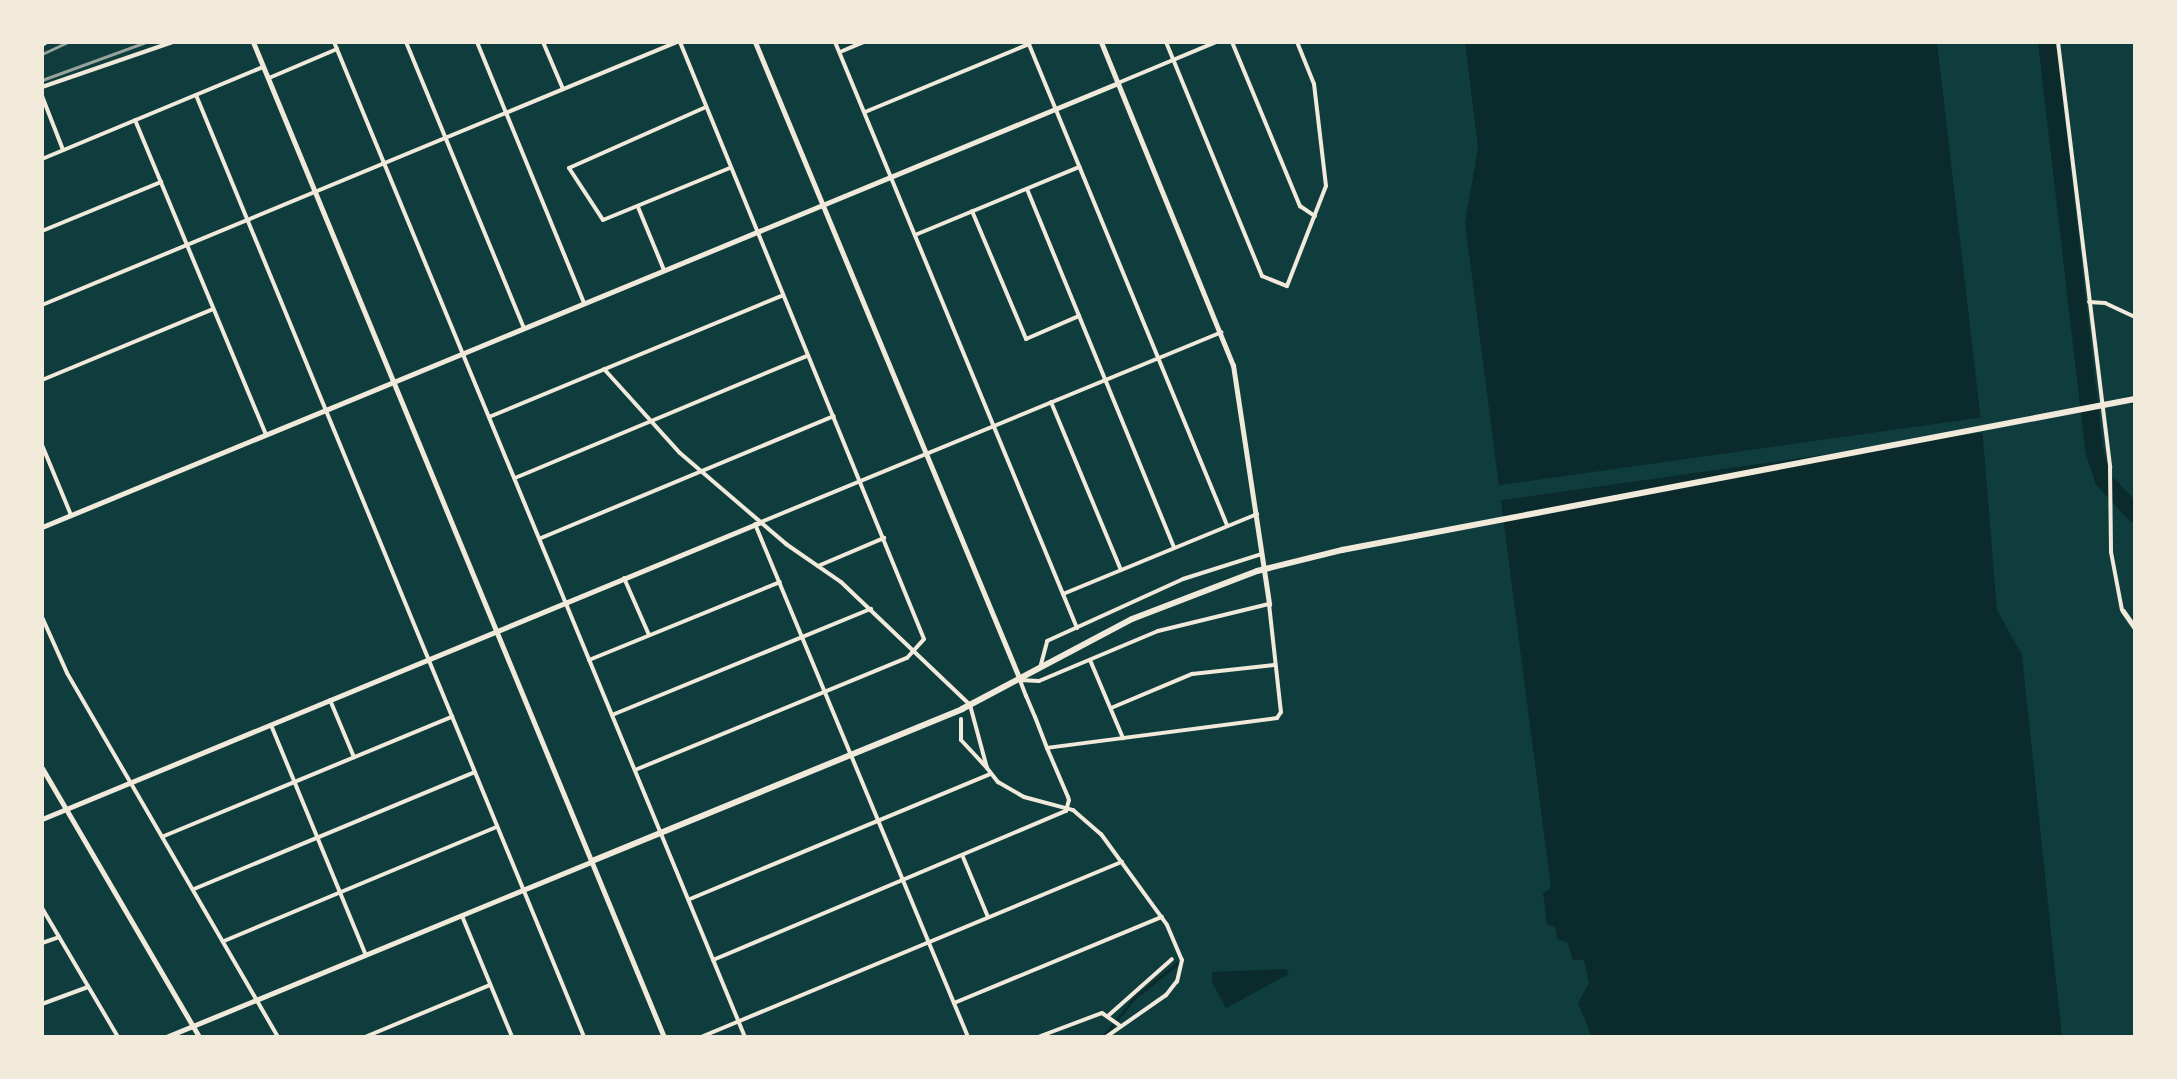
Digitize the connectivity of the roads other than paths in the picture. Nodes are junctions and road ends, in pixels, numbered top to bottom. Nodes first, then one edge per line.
1 (173, 42) edge
2 (253, 42) edge
3 (334, 42) edge
4 (406, 42) edge
5 (477, 42) edge
6 (543, 42) edge
7 (678, 42) edge
8 (755, 42) edge
9 (835, 42) edge
10 (864, 42) edge
11 (1101, 42) edge
12 (1166, 42) edge
13 (1216, 42) edge
14 (1232, 42) edge
15 (1297, 42) edge
16 (2058, 42) edge
17 (1028, 43) edge
18 (337, 49) junction
19 (839, 52) junction
20 (1173, 60) junction
21 (263, 67) junction
22 (268, 78) junction
23 (1118, 83) junction
24 (42, 87) edge
25 (563, 89) junction
26 (196, 95) junction
27 (42, 96) edge
28 (706, 107) junction
29 (1055, 109) junction
30 (864, 112) junction
31 (506, 113) junction
32 (135, 120) junction
33 (445, 138) junction
34 (63, 150) junction
35 (42, 159) edge
36 (384, 163) junction
37 (731, 167) junction
38 (1079, 167) junction
39 (890, 177) junction
40 (161, 182) junction
41 (1027, 189) junction
42 (315, 192) junction
43 (823, 204) junction
44 (638, 207) junction
45 (972, 211) junction
46 (1315, 216) junction
47 (247, 220) junction
48 (42, 231) edge
49 (757, 232) junction
50 (915, 235) junction
51 (187, 245) junction
52 (664, 270) junction
53 (783, 295) junction
54 (2089, 302) junction
55 (584, 303) junction
56 (42, 305) edge
57 (213, 309) junction
58 (1079, 316) junction
59 (2135, 317) edge
60 (524, 328) junction
61 (1221, 332) junction
62 (463, 353) junction
63 (807, 356) junction
64 (1158, 358) junction
65 (604, 369) junction
66 (42, 380) edge
67 (1105, 380) junction
68 (394, 382) junction
69 (2135, 399) edge
70 (1051, 402) junction
71 (326, 410) junction
72 (834, 416) junction
73 (489, 417) junction
74 (651, 421) junction
75 (993, 426) junction
76 (266, 435) junction
77 (42, 445) edge
78 (926, 454) junction
79 (703, 471) junction
80 (515, 478) junction
81 (861, 481) junction
82 (1257, 514) junction
83 (71, 515) junction
84 (758, 523) junction
85 (1227, 525) junction
86 (42, 527) edge
87 (884, 538) junction
88 (540, 539) junction
89 (1174, 547) junction
90 (1262, 554) junction
91 (818, 566) junction
92 (1121, 570) junction
93 (624, 578) junction
94 (780, 582) junction
95 (1063, 594) junction
96 (566, 603) junction
97 (1269, 604) junction
98 (871, 609) junction
99 (2123, 611) joint
100 (42, 617) edge
101 (1077, 628) junction
102 (2135, 628) edge
103 (497, 631) junction
104 (649, 635) junction
105 (802, 636) junction
106 (917, 653) junction
107 (429, 659) junction
108 (589, 660) junction
109 (1090, 660) junction
110 (1274, 665) junction
111 (1040, 670) junction
112 (1020, 680) junction
113 (825, 692) junction
114 (330, 700) junction
115 (970, 705) junction
116 (1111, 708) junction
117 (612, 715) junction
118 (452, 717) junction
119 (961, 719) dead end
120 (271, 725) junction
121 (1123, 738) junction
122 (1047, 748) junction
123 (852, 754) junction
124 (354, 758) junction
125 (42, 768) edge
126 (987, 768) junction
127 (635, 770) junction
128 (475, 772) junction
129 (990, 774) junction
130 (132, 782) junction
131 (295, 782) junction
132 (1068, 808) junction
133 (66, 809) junction
134 (42, 819) edge
135 (879, 821) junction
136 (497, 827) junction
137 (661, 833) junction
138 (164, 836) junction
139 (318, 837) junction
140 (963, 857) junction
141 (592, 861) junction
142 (1122, 862) junction
143 (904, 881) junction
144 (194, 889) junction
145 (523, 890) junction
146 (340, 892) junction
147 (689, 900) junction
148 (42, 908) edge
149 (462, 916) junction
150 (1162, 917) junction
151 (988, 918) junction
152 (59, 937) junction
153 (224, 941) junction
154 (42, 943) edge
155 (929, 943) junction
156 (366, 955) junction
157 (1172, 959) dead end
158 (713, 960) junction
159 (490, 985) junction
160 (88, 987) junction
161 (259, 999) junction
162 (954, 1003) junction
163 (42, 1004) edge
164 (1109, 1015) junction
165 (739, 1021) junction
166 (1119, 1025) junction
167 (193, 1026) junction
168 (118, 1037) edge
169 (166, 1037) edge
170 (199, 1037) edge
171 (278, 1037) edge
172 (365, 1037) edge
173 (512, 1037) edge
174 (584, 1037) edge
175 (664, 1037) edge
176 (701, 1037) edge
177 (745, 1037) edge
178 (968, 1037) edge
179 (1038, 1037) edge
180 (1106, 1037) edge

1 - 24 street
2 - 21 street
3 - 18 street
4 - 33 street
5 - 31 street
6 - 25 street
7 - 25 street
7 - 28 street
8 - 43 street
9 - 19 street
10 - 19 street
11 - 23 street
12 - 20 street
13 - 20 street
14 - 46 street
15 - 46 street
16 - 54 street
17 - 29 street
17 - 30 street
18 - 22 street
18 - 36 street
19 - 30 street
20 - 23 street
20 - 46 street
21 - 22 street
21 - 26 street
22 - 42 street
23 - 29 street
23 - 61 street
25 - 31 street
26 - 32 street
26 - 47 street
27 - 34 street
28 - 37 street
28 - 44 street
29 - 38 street
29 - 39 street
30 - 39 street
31 - 33 street
31 - 55 street
32 - 34 street
32 - 40 street
33 - 36 street
33 - 60 street
34 - 35 street
36 - 42 street
36 - 62 street
37 - 44 street
37 - 49 street
38 - 41 street
38 - 64 street
39 - 43 street
39 - 50 street
40 - 48 street
40 - 51 street
41 - 45 street
41 - 58 street
42 - 47 street
42 - 68 street
43 - 49 street
43 - 78 street
44 - 52 street
45 - 50 street
45 - 58 street
47 - 51 street
47 - 71 street
49 - 52 street
49 - 53 street
50 - 75 street
51 - 56 street
51 - 57 street
52 - 55 street
53 - 63 street
53 - 65 street
54 - 59 street
54 - 99 street
55 - 60 street
57 - 66 street
57 - 76 street
58 - 67 street
60 - 62 street
61 - 64 street
61 - 82 street
62 - 68 street
62 - 73 street
63 - 72 street
63 - 74 street
64 - 67 street
64 - 85 street
65 - 73 street
65 - 74 street
67 - 70 street
67 - 89 street
68 - 71 street
68 - 103 street
69 - 111 main road
70 - 75 street
70 - 92 street
71 - 76 street
71 - 107 street
72 - 79 street
72 - 81 street
73 - 80 street
74 - 79 street
74 - 80 street
75 - 78 street
75 - 95 street
76 - 83 street
77 - 83 street
78 - 81 street
78 - 112 street
79 - 84 street
79 - 88 street
80 - 88 street
81 - 84 street
81 - 87 street
82 - 85 street
82 - 90 street
83 - 86 street
84 - 91 street
84 - 93 street
84 - 94 street
85 - 89 street
87 - 91 street
87 - 106 street
88 - 96 street
89 - 92 street
90 - 97 street
90 - 101 street
91 - 98 street
92 - 95 street
93 - 96 street
93 - 104 street
94 - 104 street
94 - 105 street
95 - 101 street
96 - 103 street
96 - 108 street
97 - 109 street
97 - 110 street
98 - 105 street
98 - 106 street
99 - 102 street
100 - 130 street
101 - 111 street
103 - 107 street
103 - 141 street
104 - 108 street
105 - 113 street
105 - 117 street
106 - 113 street
106 - 115 street
107 - 114 street
107 - 118 street
108 - 117 street
109 - 112 street
109 - 116 street
110 - 116 street
110 - 121 street
111 - 112 main road
112 - 115 main road
112 - 122 street
113 - 123 street
113 - 127 street
114 - 120 street
114 - 124 street
115 - 123 main road
115 - 126 street
116 - 121 street
117 - 127 street
118 - 124 street
118 - 128 street
119 - 126 street
120 - 130 street
120 - 131 street
121 - 122 street
122 - 132 street
123 - 135 street
123 - 137 main road
124 - 131 street
125 - 133 street
126 - 129 street
127 - 137 street
128 - 136 street
128 - 139 street
129 - 132 street
129 - 135 street
130 - 133 street
130 - 138 street
131 - 138 street
131 - 139 street
132 - 140 street
132 - 142 street
133 - 134 street
133 - 167 street
135 - 143 street
135 - 147 street
136 - 145 street
136 - 146 street
137 - 141 main road
137 - 147 street
138 - 144 street
139 - 144 street
139 - 146 street
140 - 143 street
140 - 151 street
141 - 145 street
141 - 175 street
142 - 150 street
142 - 151 street
143 - 155 street
143 - 158 street
144 - 153 street
145 - 149 street
145 - 174 street
146 - 153 street
146 - 156 street
147 - 158 street
148 - 152 street
149 - 156 street
149 - 159 street
150 - 162 street
150 - 166 street
151 - 155 street
152 - 154 street
152 - 160 street
153 - 161 street
155 - 162 street
155 - 165 street
156 - 161 street
157 - 164 street
158 - 165 street
159 - 172 street
159 - 173 street
160 - 163 street
160 - 168 street
161 - 167 street
161 - 171 street
162 - 178 street
164 - 166 street
164 - 179 street
165 - 176 street
165 - 177 street
166 - 180 street
167 - 169 street
167 - 170 street

